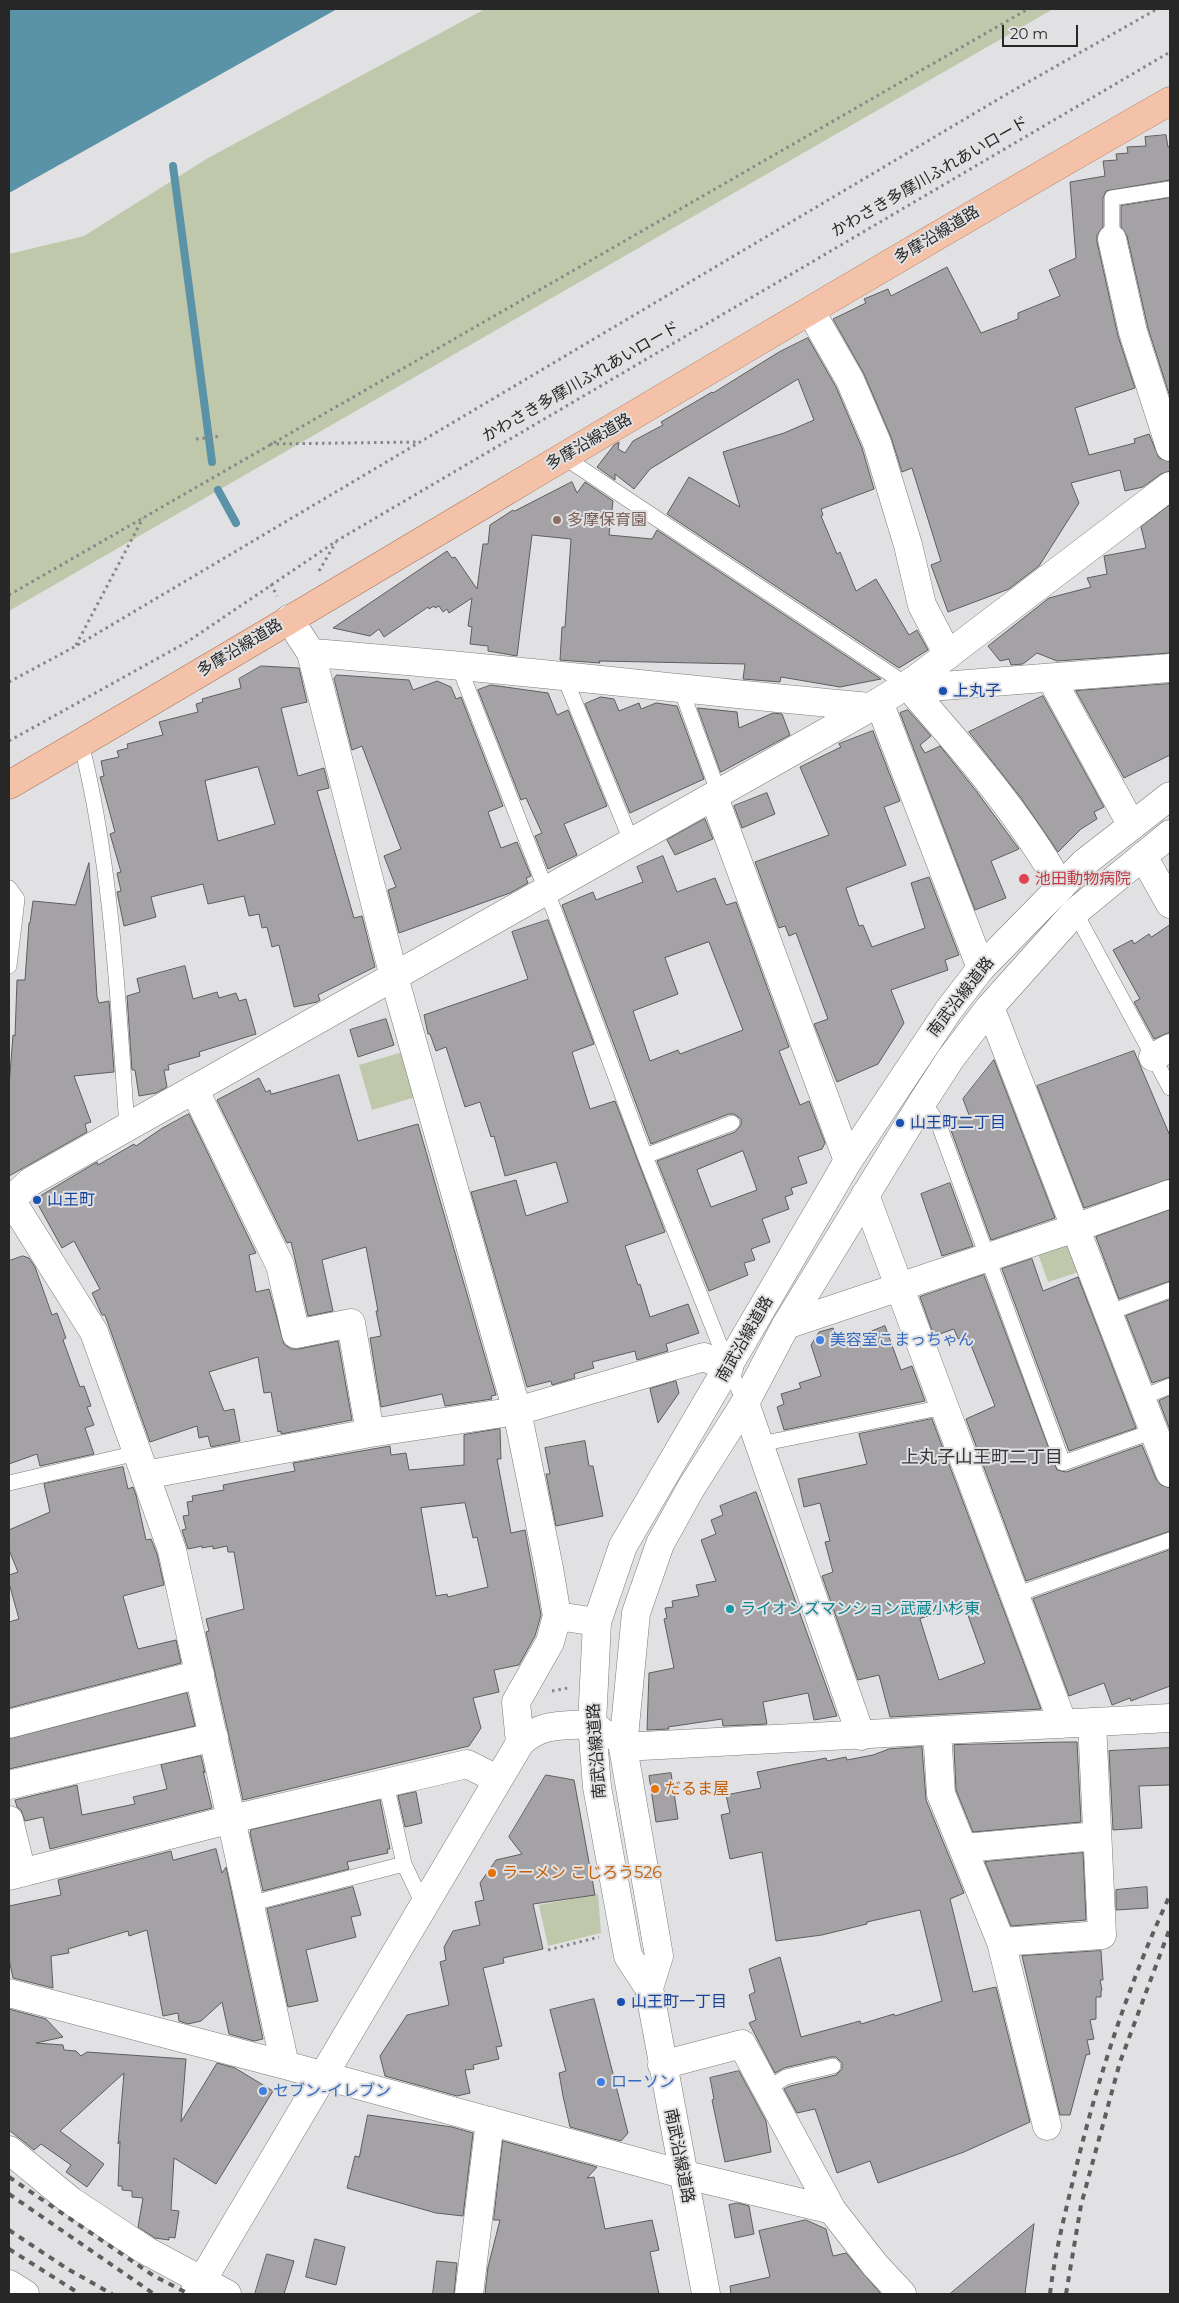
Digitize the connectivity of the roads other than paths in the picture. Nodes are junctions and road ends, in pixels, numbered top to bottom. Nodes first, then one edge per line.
1 (1170, 101) edge
2 (1170, 189) edge
3 (1112, 239) joint
4 (811, 312) junction
5 (1170, 447) edge
6 (564, 457) junction
7 (1170, 486) edge
8 (289, 619) junction
9 (311, 653) junction
10 (948, 655) junction
11 (458, 664) junction
12 (1170, 668) edge
13 (564, 676) junction
14 (1051, 678) junction
15 (907, 685) junction
16 (681, 690) junction
17 (875, 704) junction
18 (81, 743) junction
19 (9, 785) edge
20 (716, 795) junction
21 (1170, 796) edge
22 (1132, 826) junction
23 (1170, 834) edge
24 (632, 843) junction
25 (1143, 856) junction
26 (1061, 887) junction
27 (9, 888) edge
28 (547, 890) junction
29 (1170, 904) edge
30 (1075, 912) junction
31 (9, 966) edge
32 (981, 968) junction
33 (394, 977) junction
34 (990, 1007) junction
35 (1162, 1053) edge
36 (1170, 1088) edge
37 (194, 1090) junction
38 (922, 1101) junction
39 (732, 1122) dead end
40 (128, 1127) junction
41 (645, 1156) junction
42 (848, 1161) junction
43 (1170, 1194) edge
44 (865, 1195) junction
45 (9, 1200) edge
46 (1075, 1228) junction
47 (987, 1256) junction
48 (899, 1286) junction
49 (1170, 1290) edge
50 (1108, 1313) junction
51 (786, 1325) junction
52 (729, 1368) junction
53 (1170, 1386) edge
54 (1141, 1398) junction
55 (745, 1403) junction
56 (944, 1407) junction
57 (517, 1411) junction
58 (1154, 1431) junction
59 (370, 1433) junction
60 (760, 1444) junction
61 (141, 1464) junction
62 (1170, 1473) edge
63 (9, 1482) edge
64 (1170, 1540) edge
65 (1015, 1595) junction
66 (557, 1616) junction
67 (597, 1622) junction
68 (200, 1674) junction
69 (1170, 1718) edge
70 (1092, 1722) junction
71 (9, 1724) edge
72 (592, 1724) junction
73 (1063, 1724) junction
74 (937, 1731) junction
75 (861, 1736) junction
76 (214, 1737) junction
77 (520, 1743) junction
78 (623, 1748) junction
79 (497, 1779) junction
80 (386, 1784) junction
81 (9, 1785) edge
82 (232, 1819) junction
83 (9, 1820) edge
84 (1097, 1836) junction
85 (964, 1848) junction
86 (404, 1864) junction
87 (15, 1874) edge
88 (250, 1904) junction
89 (424, 1906) junction
90 (1001, 1942) junction
91 (649, 1988) junction
92 (9, 1992) edge
93 (285, 2065) junction
94 (662, 2065) junction
95 (833, 2066) dead end
96 (323, 2076) junction
97 (766, 2089) junction
98 (490, 2122) junction
99 (1047, 2126) dead end
100 (9, 2150) edge
101 (682, 2174) junction
102 (832, 2210) junction
103 (9, 2284) edge
104 (198, 2287) edge
105 (25, 2294) edge
106 (227, 2294) edge
107 (469, 2294) edge
108 (706, 2294) edge
109 (902, 2294) edge

1 - 4 main road, 多摩沿線道路
2 - 3 lane
3 - 5 street
4 - 6 main road, 多摩沿線道路
4 - 10 street
6 - 8 main road, 多摩沿線道路
6 - 15 lane
7 - 10 street
8 - 9 street
8 - 18 main road, 多摩沿線道路
9 - 11 street
9 - 33 street
10 - 15 street
11 - 13 street
11 - 28 lane
12 - 14 street
13 - 16 street
13 - 24 lane
14 - 15 street
14 - 22 street
15 - 17 street
15 - 26 street
16 - 17 street
16 - 20 lane
17 - 20 street
17 - 32 street
18 - 19 main road, 多摩沿線道路
18 - 40 lane
20 - 24 street
20 - 42 street
21 - 22 street, 南武沿線道路
22 - 26 street, 南武沿線道路
23 - 25 street, 南武沿線道路
24 - 28 street
25 - 29 street
25 - 30 street, 南武沿線道路
26 - 32 street, 南武沿線道路
27 - 31 lane
28 - 33 street
28 - 41 lane
30 - 34 street, 南武沿線道路
30 - 35 lane
32 - 42 street, 南武沿線道路
33 - 37 street
33 - 57 street
34 - 38 street, 南武沿線道路
34 - 46 street
35 - 36 lane
37 - 40 street
37 - 59 street
38 - 44 street, 南武沿線道路
38 - 47 lane
39 - 41 lane
40 - 45 street
41 - 52 lane
42 - 52 street, 南武沿線道路
43 - 46 street
44 - 48 street
44 - 51 street, 南武沿線道路
45 - 61 street
46 - 47 street
46 - 50 street
47 - 48 street
47 - 58 lane
48 - 51 street
48 - 56 street
49 - 50 lane
50 - 54 street
51 - 55 street, 南武沿線道路
52 - 55 lane
52 - 57 street
52 - 67 street, 南武沿線道路
53 - 54 lane
54 - 58 street
55 - 60 street
55 - 78 street, 南武沿線道路
56 - 60 lane
56 - 65 street
57 - 59 street
57 - 66 street
58 - 62 street
59 - 61 street
60 - 75 street
61 - 63 lane
61 - 68 street
64 - 65 lane
65 - 73 street
66 - 67 street
66 - 77 street
67 - 72 street, 南武沿線道路
68 - 71 street
68 - 76 street
69 - 70 street
70 - 73 street
70 - 84 street
72 - 77 street
72 - 78 street
72 - 91 street, 南武沿線道路
73 - 74 street
74 - 75 street
74 - 85 street
75 - 78 street
76 - 81 street
76 - 82 street
77 - 79 street
78 - 91 street, 南武沿線道路
79 - 80 street
79 - 89 street
80 - 82 street
80 - 86 lane
82 - 87 street
82 - 88 street
83 - 87 street
84 - 85 street
84 - 90 street
85 - 90 street
86 - 88 lane
86 - 89 lane
88 - 93 street
89 - 96 street
90 - 99 street
91 - 94 street, 南武沿線道路
92 - 93 street
93 - 96 street
94 - 97 street
94 - 101 street, 南武沿線道路
95 - 97 lane
96 - 98 street
96 - 104 street
97 - 102 street
98 - 101 street
98 - 107 street
100 - 104 street
101 - 102 street
101 - 108 street, 南武沿線道路
102 - 109 street
103 - 105 street
104 - 106 street

